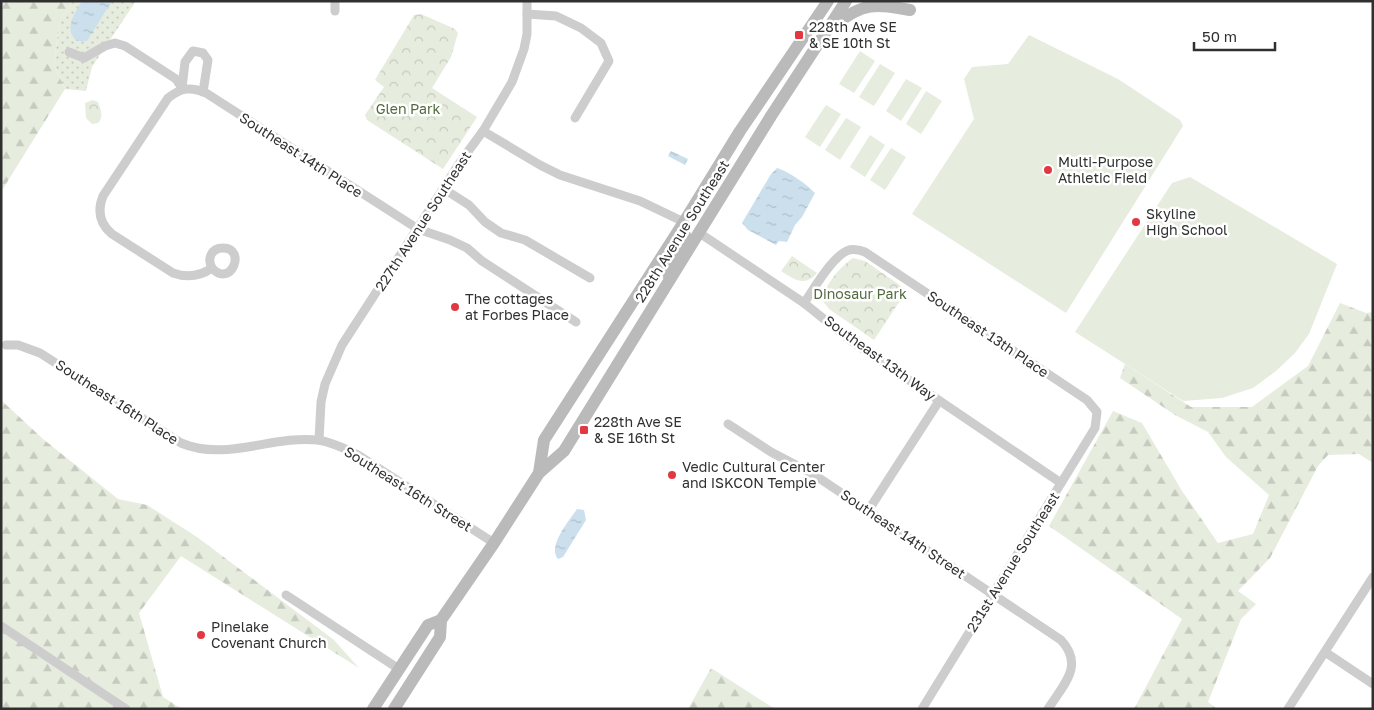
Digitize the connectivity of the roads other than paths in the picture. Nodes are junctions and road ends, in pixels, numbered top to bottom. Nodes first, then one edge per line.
1 (335, 1) edge
2 (527, 1) edge
3 (828, 1) edge
4 (846, 1) edge
5 (905, 1) edge
6 (335, 11) dead end
7 (527, 14) junction
8 (826, 33) junction
9 (69, 52) dead end
10 (182, 88) junction
11 (203, 92) junction
12 (575, 118) dead end
13 (483, 131) junction
14 (740, 165) junction
15 (444, 189) junction
16 (684, 222) junction
17 (418, 229) junction
18 (698, 232) junction
19 (212, 268) dead end
20 (590, 278) dead end
21 (670, 279) junction
22 (804, 303) junction
23 (576, 322) dead end
24 (6, 345) dead end
25 (939, 401) junction
26 (1097, 412) joint
27 (728, 424) dead end
28 (319, 440) junction
29 (538, 473) junction
30 (1062, 484) junction
31 (868, 511) junction
32 (494, 543) junction
33 (1373, 577) edge
34 (286, 595) dead end
35 (993, 595) junction
36 (441, 620) junction
37 (1, 626) edge
38 (1325, 652) junction
39 (398, 669) junction
40 (1373, 684) edge
41 (126, 709) edge
42 (373, 709) edge
43 (394, 709) edge
44 (922, 709) edge
45 (1048, 709) edge
46 (1288, 709) edge

1 - 6 street
2 - 7 street, 227th Avenue Southeast
3 - 16 main road, 228th Avenue Southeast
4 - 8 main road, 228th Avenue Southeast
5 - 8 main road
7 - 12 street
7 - 13 street, 227th Avenue Southeast
8 - 14 main road, 228th Avenue Southeast
9 - 10 street
10 - 11 street, Southeast 14th Place
10 - 11 street
10 - 19 street
11 - 17 street, Southeast 14th Place
13 - 15 street, 227th Avenue Southeast
13 - 16 street
14 - 16 main road
14 - 18 main road, 228th Avenue Southeast
15 - 17 street, 227th Avenue Southeast
15 - 20 street
16 - 21 main road
16 - 29 main road, 228th Avenue Southeast
17 - 23 street, Southeast 14th Place
17 - 28 street, 227th Avenue Southeast
18 - 21 main road, 228th Avenue Southeast
18 - 22 street, Southeast 13th Way
21 - 29 main road, 228th Avenue Southeast
22 - 25 street, Southeast 13th Way
22 - 26 street, Southeast 13th Place
24 - 28 street, Southeast 16th Place
25 - 30 street, Southeast 13th Way
25 - 31 street
26 - 30 street, 231st Avenue Southeast
27 - 31 street, Southeast 14th Street
28 - 32 street, Southeast 16th Street
29 - 32 main road, 228th Avenue Southeast
30 - 35 street, 231st Avenue Southeast
31 - 35 street, Southeast 14th Street
32 - 36 main road, 228th Avenue Southeast
33 - 38 street
34 - 39 street
35 - 44 street, 231st Avenue Southeast
35 - 45 street, Southeast 14th Street
36 - 39 main road, 228th Avenue Southeast
36 - 43 main road, 228th Avenue Southeast
37 - 41 street
38 - 40 street
38 - 46 street
39 - 42 main road, 228th Avenue Southeast

